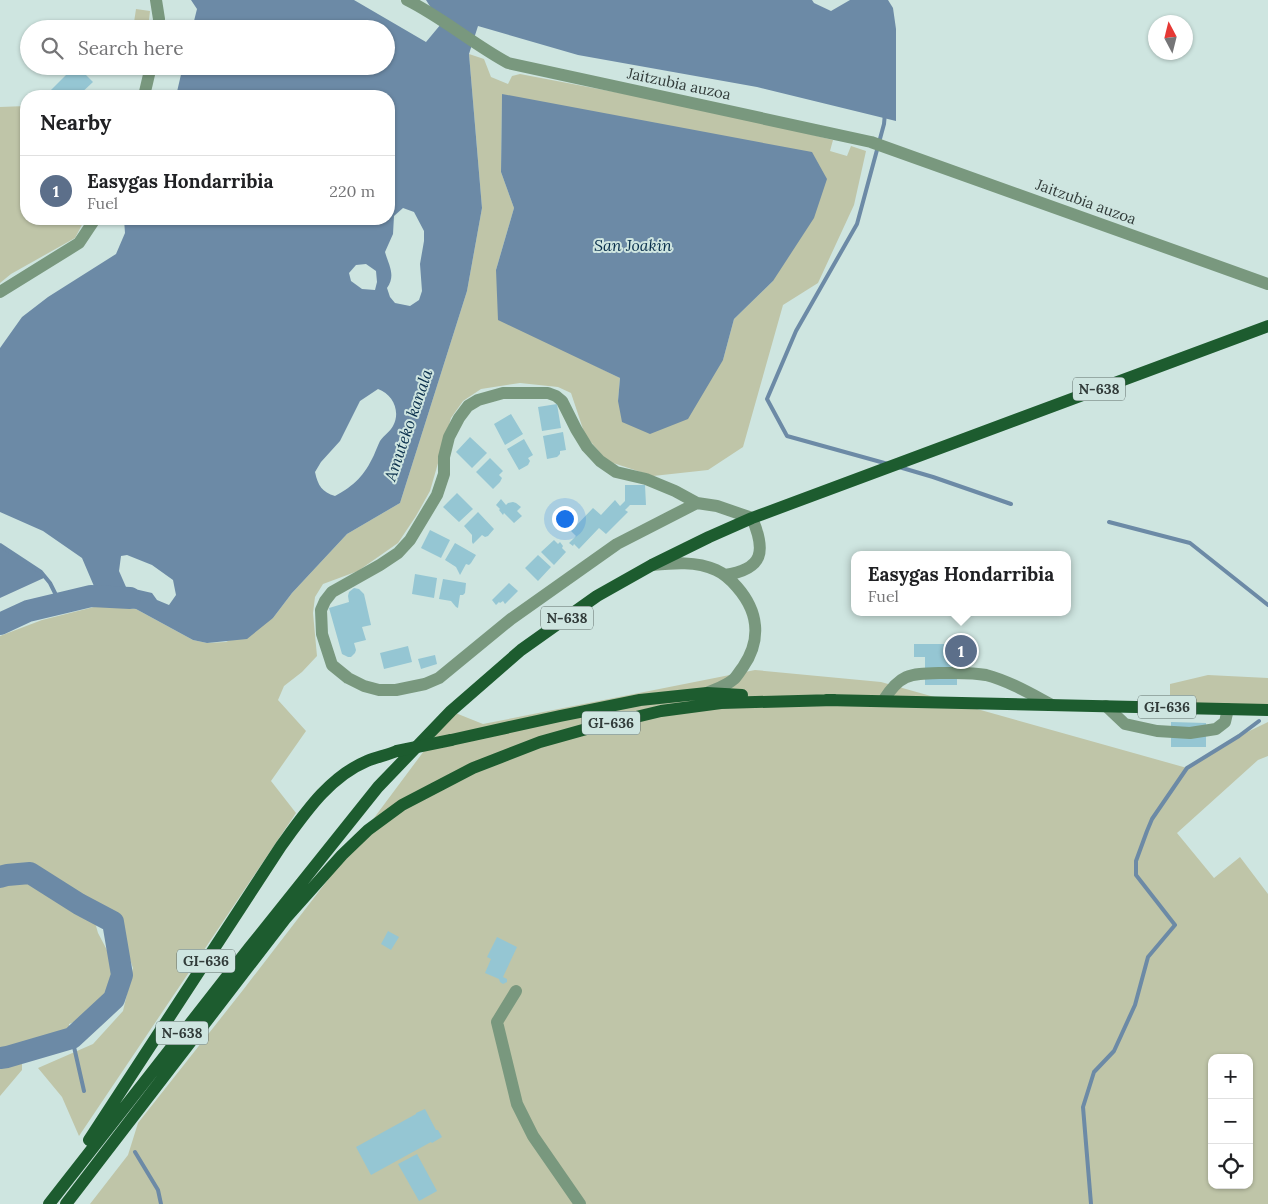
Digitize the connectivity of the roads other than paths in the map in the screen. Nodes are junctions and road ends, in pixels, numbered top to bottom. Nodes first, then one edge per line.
1 (156, 0) edge
2 (407, 0) edge
3 (159, 20) edge
4 (149, 75) edge
5 (145, 90) edge
6 (91, 225) edge
7 (1268, 284) edge
8 (3, 287) edge
9 (1268, 326) edge
10 (697, 503) junction
11 (752, 518) junction
12 (652, 565) junction
13 (725, 574) junction
14 (707, 693) junction
15 (835, 700) junction
16 (883, 701) junction
17 (1052, 705) junction
18 (1106, 706) junction
19 (1228, 709) junction
20 (1268, 710) edge
21 (317, 863) junction
22 (285, 919) junction
23 (516, 991) dead end
24 (47, 1204) edge
25 (66, 1204) edge
26 (580, 1204) edge

1 - 3 street
2 - 7 street, Jaitzubia auzoa
4 - 5 street
6 - 8 street
9 - 11 main road, N-638
10 - 10 street
10 - 11 street
11 - 12 main road, N-638
11 - 13 street
12 - 13 street
12 - 21 main road, N-638
13 - 14 street
14 - 15 main road, GI-636
14 - 24 main road, GI-636, bridge
15 - 16 main road, GI-636
15 - 22 main road, GI-636
16 - 17 main road, GI-636
16 - 17 street
17 - 18 main road, GI-636
18 - 19 main road, GI-636
18 - 19 street
19 - 20 main road, GI-636
21 - 22 main road, N-638
21 - 24 main road, N-638
22 - 25 main road, GI-636
23 - 26 street

